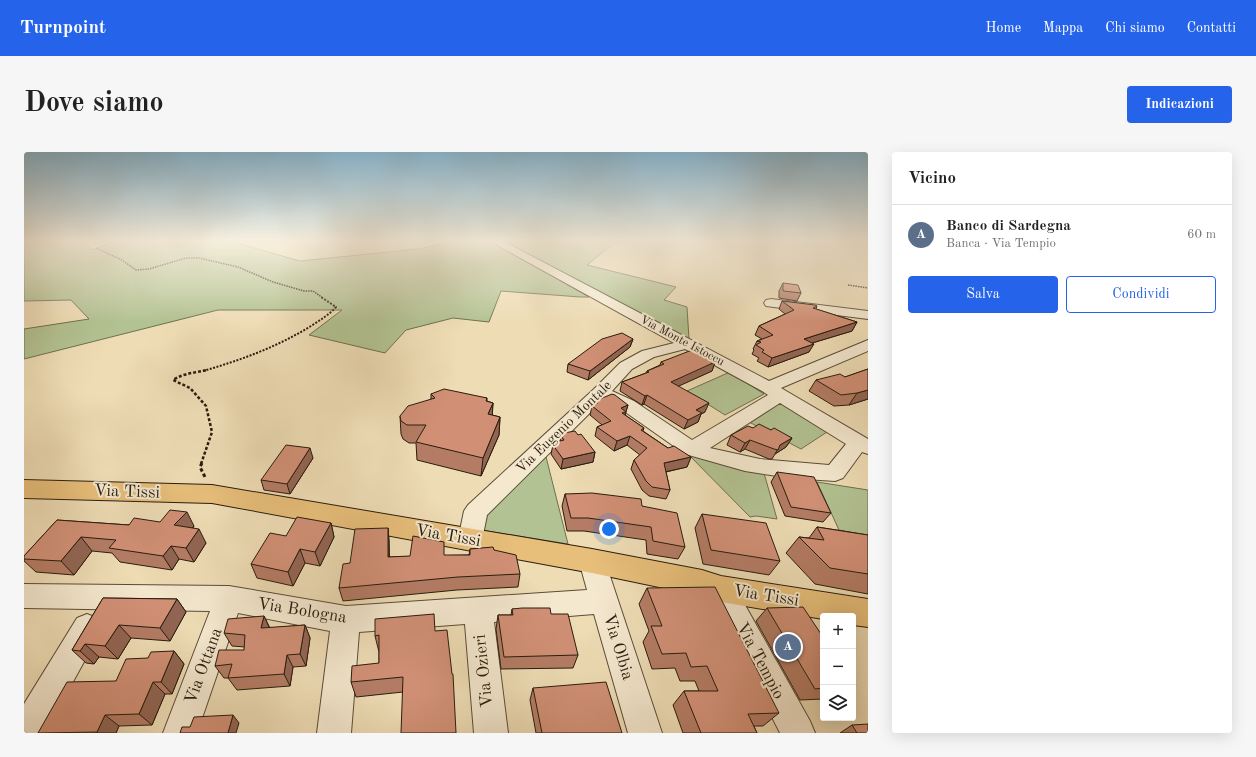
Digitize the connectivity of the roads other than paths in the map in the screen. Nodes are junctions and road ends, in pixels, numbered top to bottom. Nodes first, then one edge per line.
1 (543, 267) edge
2 (771, 303) dead end
3 (868, 315) edge
4 (686, 344) junction
5 (868, 345) edge
6 (774, 391) junction
7 (600, 393) junction
8 (863, 445) edge
9 (692, 449) junction
10 (24, 489) edge
11 (470, 540) junction
12 (592, 561) junction
13 (721, 589) junction
14 (24, 596) edge
15 (106, 597) junction
16 (229, 599) junction
17 (604, 602) junction
18 (478, 610) junction
19 (868, 613) edge
20 (346, 620) junction
21 (26, 733) edge
22 (180, 733) edge
23 (334, 733) edge
24 (490, 733) edge
25 (645, 733) edge
26 (798, 733) edge

1 - 4 street, Via Monte Istoccu
2 - 3 street
4 - 6 street, Via Monte Istoccu
4 - 7 street, Via Eugenio Montale
5 - 6 street
6 - 8 street, Via Monte Istoccu
6 - 9 street
7 - 9 street
7 - 11 street, Via Eugenio Montale
8 - 9 street
10 - 11 main road, Via Tissi
11 - 12 main road, Via Tissi
12 - 13 main road, Via Tissi
12 - 17 street, Via Olbia
13 - 19 main road, Via Tissi
13 - 26 street, Via Tempio
14 - 15 street, Via Bologna
15 - 16 street, Via Bologna
15 - 21 street
16 - 20 street, Via Bologna
16 - 22 street, Via Ottana
17 - 18 street, Via Bologna
17 - 25 street, Via Olbia
18 - 20 street, Via Bologna
18 - 24 street, Via Ozieri
20 - 23 street

